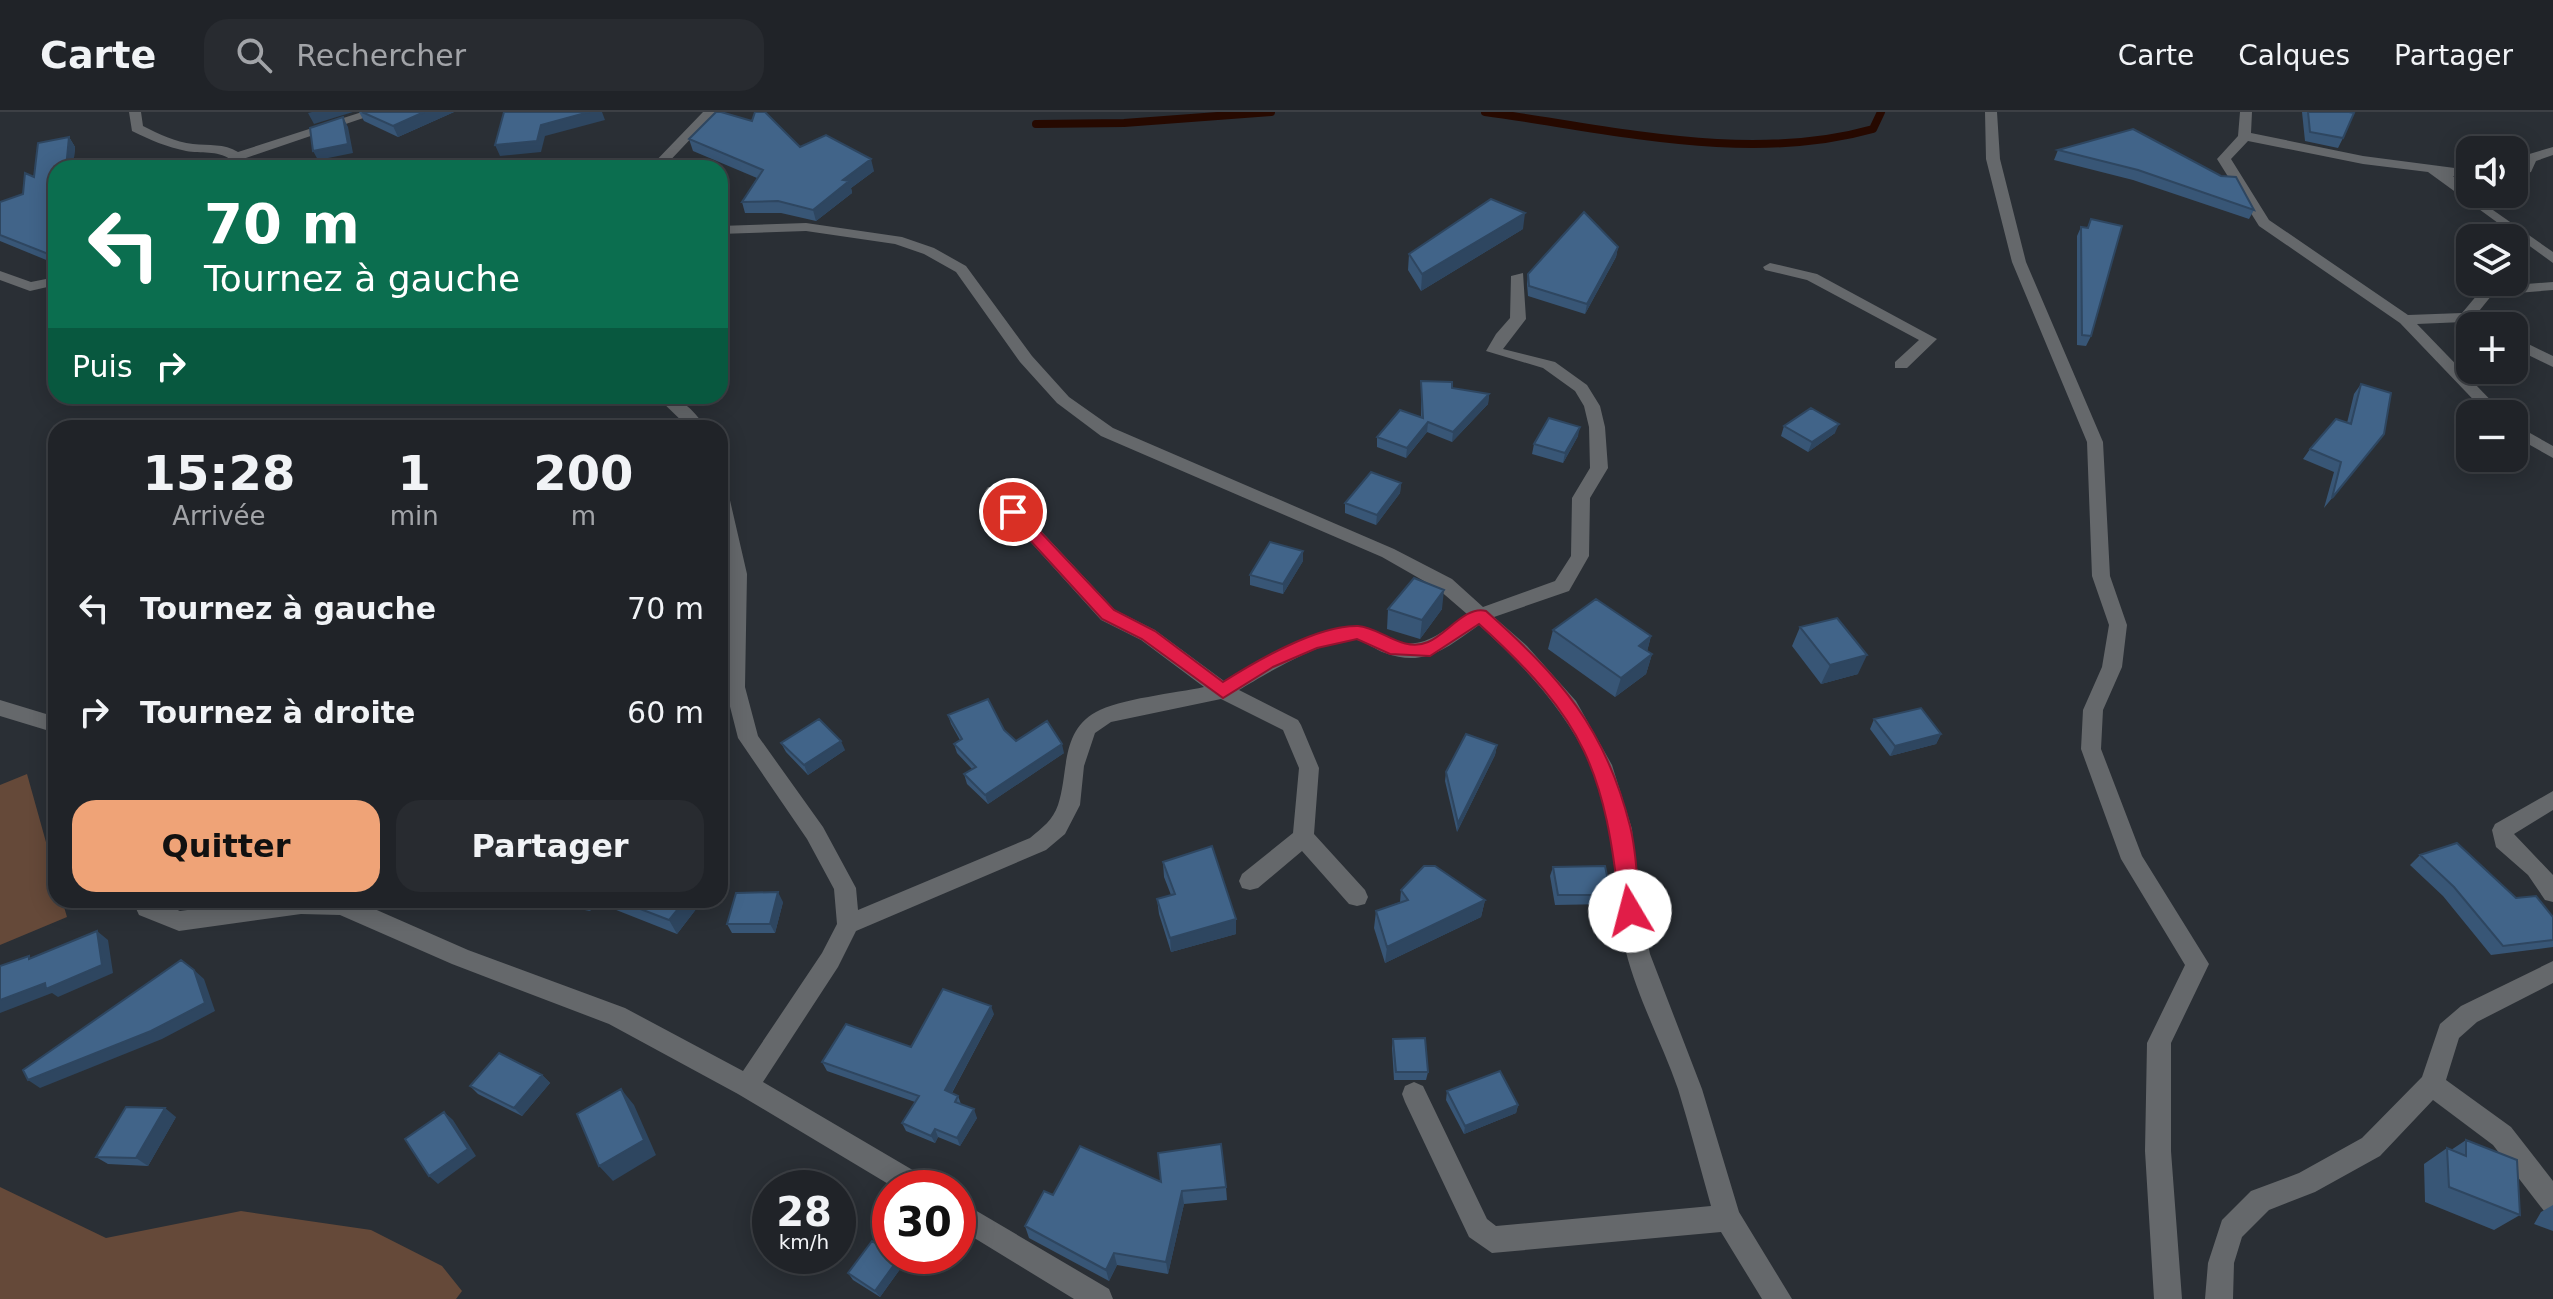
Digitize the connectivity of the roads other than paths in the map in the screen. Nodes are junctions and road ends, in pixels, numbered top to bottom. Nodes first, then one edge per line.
1 (135, 112) edge
2 (375, 112) edge
3 (710, 112) edge
4 (1991, 112) edge
5 (2246, 112) edge
6 (2244, 136) junction
7 (2553, 151) edge
8 (235, 160) edge
9 (243, 160) edge
10 (664, 160) edge
11 (2528, 165) edge
12 (2425, 170) junction
13 (2456, 173) edge
14 (728, 230) edge
15 (2553, 259) edge
16 (1770, 267) dead end
17 (0, 275) edge
18 (1518, 276) dead end
19 (48, 283) edge
20 (2553, 286) edge
21 (2470, 312) edge
22 (2456, 317) edge
23 (2405, 320) junction
24 (2528, 349) edge
25 (2553, 362) edge
26 (1901, 365) dead end
27 (2482, 400) edge
28 (675, 404) edge
29 (691, 420) edge
30 (2528, 438) edge
31 (2553, 453) edge
32 (994, 491) dead end
33 (728, 531) edge
34 (1480, 615) junction
35 (1223, 691) junction
36 (0, 708) edge
37 (48, 723) edge
38 (2553, 799) edge
39 (1303, 837) junction
40 (1250, 881) dead end
41 (2553, 893) edge
42 (1357, 897) dead end
43 (147, 908) edge
44 (272, 908) edge
45 (349, 908) edge
46 (848, 924) junction
47 (2553, 971) edge
48 (2432, 1084) junction
49 (747, 1086) junction
50 (1414, 1094) dead end
51 (889, 1170) edge
52 (2553, 1202) edge
53 (1728, 1218) junction
54 (976, 1224) edge
55 (1099, 1299) edge
56 (1778, 1299) edge
57 (2168, 1299) edge
58 (2219, 1299) edge

1 - 8 street
2 - 9 street
3 - 10 street
4 - 57 street
5 - 6 street
6 - 12 street
6 - 23 street
7 - 11 street
12 - 13 street
12 - 15 street
14 - 34 street
16 - 26 street
17 - 19 street
18 - 34 street
20 - 21 street
22 - 23 street
23 - 27 street
24 - 25 street
28 - 29 street
30 - 31 street
32 - 35 street
33 - 46 street
34 - 35 street
34 - 53 street
35 - 39 street
35 - 46 street
36 - 37 street
38 - 41 street
39 - 40 street
39 - 42 street
43 - 44 street
45 - 49 street
46 - 49 street
47 - 48 street
48 - 52 street
48 - 58 street
49 - 51 street
50 - 53 street
53 - 56 street
54 - 55 street

